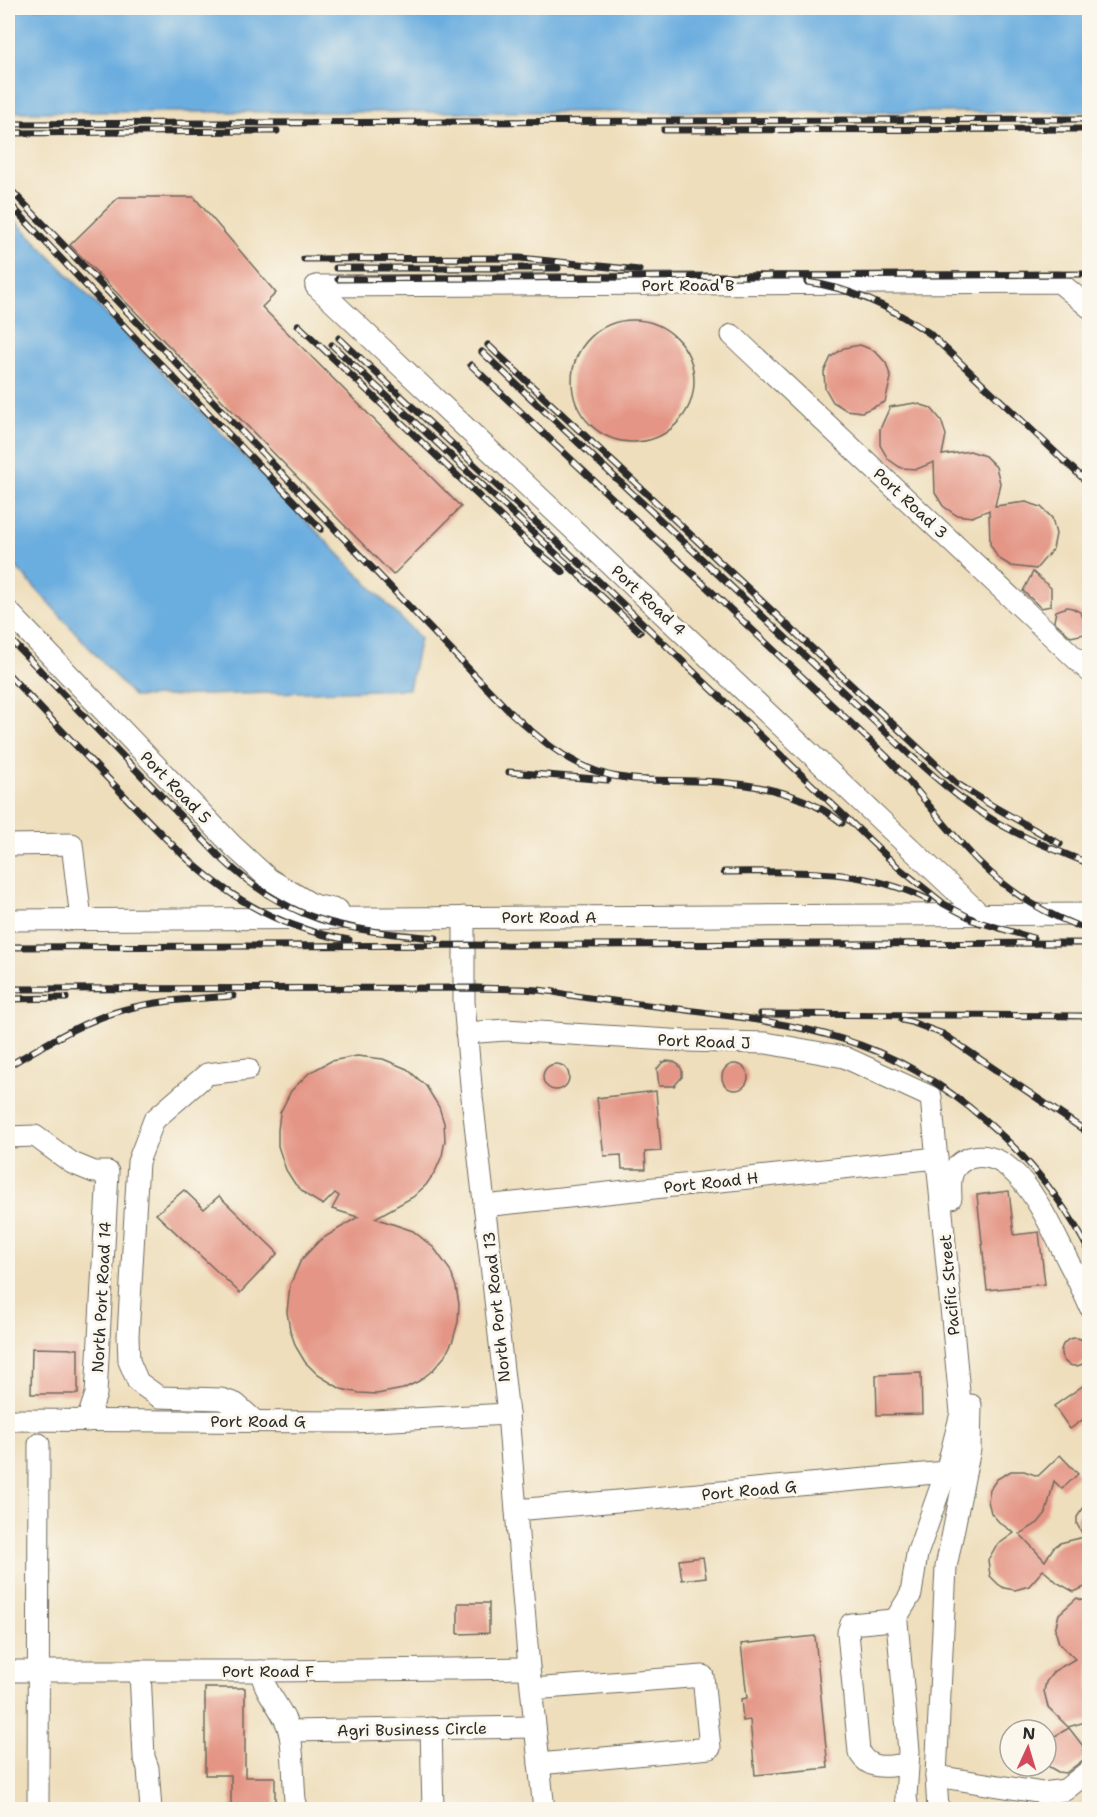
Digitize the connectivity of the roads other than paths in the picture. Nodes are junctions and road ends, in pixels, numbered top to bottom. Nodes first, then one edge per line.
1 (316, 286) joint
2 (1089, 308) edge
3 (732, 335) dead end
4 (8, 611) edge
5 (1089, 672) edge
6 (8, 845) edge
7 (980, 914) junction
8 (1089, 914) edge
9 (464, 917) junction
10 (374, 918) junction
11 (8, 920) edge
12 (81, 920) junction
13 (466, 1033) junction
14 (248, 1069) dead end
15 (931, 1097) joint
16 (8, 1137) edge
17 (937, 1158) junction
18 (484, 1206) junction
19 (1089, 1307) edge
20 (508, 1414) junction
21 (8, 1420) edge
22 (87, 1421) junction
23 (255, 1422) junction
24 (39, 1444) dead end
25 (946, 1472) junction
26 (516, 1510) junction
27 (896, 1620) junction
28 (529, 1668) junction
29 (38, 1670) junction
30 (8, 1671) edge
31 (140, 1671) junction
32 (261, 1671) junction
33 (532, 1689) junction
34 (536, 1727) junction
35 (431, 1728) junction
36 (289, 1731) junction
37 (539, 1764) junction
38 (908, 1764) junction
39 (1089, 1770) edge
40 (936, 1776) junction
41 (38, 1809) edge
42 (151, 1809) edge
43 (298, 1809) edge
44 (433, 1809) edge
45 (544, 1809) edge
46 (908, 1809) edge
47 (938, 1809) edge

1 - 2 lane, Port Road B
1 - 7 lane, Port Road 4
3 - 5 lane, Port Road 3
4 - 10 lane, Port Road 5
6 - 12 lane
7 - 8 lane, Port Road A
7 - 9 lane, Port Road A
9 - 10 lane, Port Road A
9 - 13 lane, North Port Road 13
10 - 12 lane, Port Road A
11 - 12 lane, Port Road A
13 - 15 lane, Port Road J
13 - 18 lane, North Port Road 13
14 - 23 lane
15 - 17 lane, Pacific Street
16 - 22 lane, North Port Road 14
17 - 18 lane, Port Road H
17 - 25 lane, Pacific Street
18 - 20 lane, North Port Road 13
19 - 40 lane
20 - 23 lane, Port Road G
20 - 26 lane, North Port Road 13
21 - 22 lane, Port Road G
22 - 23 lane, Port Road G
24 - 29 lane
25 - 26 lane, Port Road G
25 - 27 lane, Pacific Street
26 - 28 lane, North Port Road 13
27 - 38 lane
27 - 38 lane
28 - 32 lane, Port Road F
28 - 33 lane
29 - 30 lane, Port Road F
29 - 31 lane, Port Road F
29 - 41 lane
31 - 32 lane, Port Road F
31 - 42 lane
32 - 36 lane
33 - 34 lane
33 - 37 lane
34 - 35 lane, Agri Business Circle
34 - 37 lane
35 - 36 lane, Agri Business Circle
35 - 44 lane
36 - 43 lane
37 - 45 lane
38 - 46 lane
39 - 40 lane
40 - 47 lane

